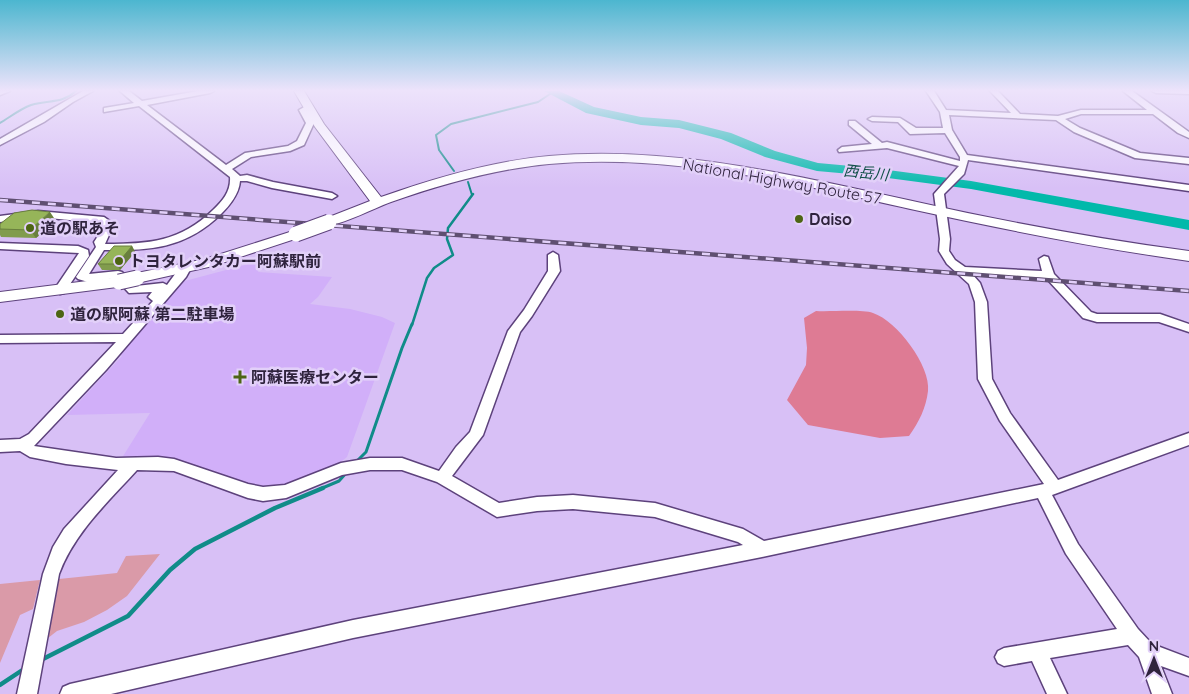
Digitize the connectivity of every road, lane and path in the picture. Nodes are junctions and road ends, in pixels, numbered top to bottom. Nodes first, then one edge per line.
1 (35, 123) edge
2 (166, 123) edge
3 (310, 123) edge
4 (318, 123) edge
5 (852, 123) dead end
6 (904, 123) edge
7 (947, 123) edge
8 (1067, 123) edge
9 (1171, 123) edge
10 (948, 130) junction
11 (1189, 135) edge
12 (0, 142) edge
13 (879, 145) junction
14 (842, 150) dead end
15 (964, 161) junction
16 (1189, 161) edge
17 (226, 169) junction
18 (236, 179) junction
19 (1189, 188) edge
20 (332, 196) dead end
21 (377, 201) junction
22 (942, 212) junction
23 (0, 219) edge
24 (0, 246) edge
25 (101, 247) junction
26 (552, 255) dead end
27 (1189, 256) edge
28 (1044, 259) dead end
29 (185, 268) junction
30 (962, 270) junction
31 (1050, 275) junction
32 (60, 290) junction
33 (0, 297) edge
34 (147, 314) junction
35 (1189, 328) edge
36 (126, 338) junction
37 (0, 339) edge
38 (1189, 438) edge
39 (23, 445) junction
40 (0, 446) edge
41 (132, 465) junction
42 (442, 478) junction
43 (1048, 489) junction
44 (762, 549) junction
45 (1132, 635) junction
46 (1037, 651) junction
47 (1146, 651) junction
48 (1004, 657) dead end
49 (1189, 668) edge
50 (29, 686) edge
51 (70, 694) edge
52 (1057, 694) edge
53 (1162, 694) edge

1 - 12 street
2 - 17 street
3 - 17 street
4 - 21 highway
5 - 13 street
6 - 10 street
7 - 10 street
8 - 16 street
9 - 11 street
10 - 15 street
13 - 14 street
13 - 15 street
15 - 19 street
15 - 22 street
17 - 18 street
18 - 20 street
18 - 25 street
21 - 22 highway, National Highway Route 57
21 - 29 highway, National Highway Route 57, bridge
22 - 27 highway, National Highway Route 57
22 - 30 street
23 - 25 street
24 - 32 street
25 - 34 street
26 - 42 street
28 - 31 street
29 - 32 highway, National Highway Route 57, bridge
29 - 34 street
30 - 31 street
30 - 43 street
31 - 35 street
32 - 33 highway, National Highway Route 57
34 - 36 street
36 - 37 street
36 - 39 street
38 - 43 street
39 - 40 street
39 - 41 street
41 - 42 street
41 - 50 street
42 - 44 street
43 - 44 street
43 - 45 street
44 - 51 street
45 - 46 street
45 - 47 street
46 - 48 street
46 - 52 street
47 - 49 street
47 - 53 street

